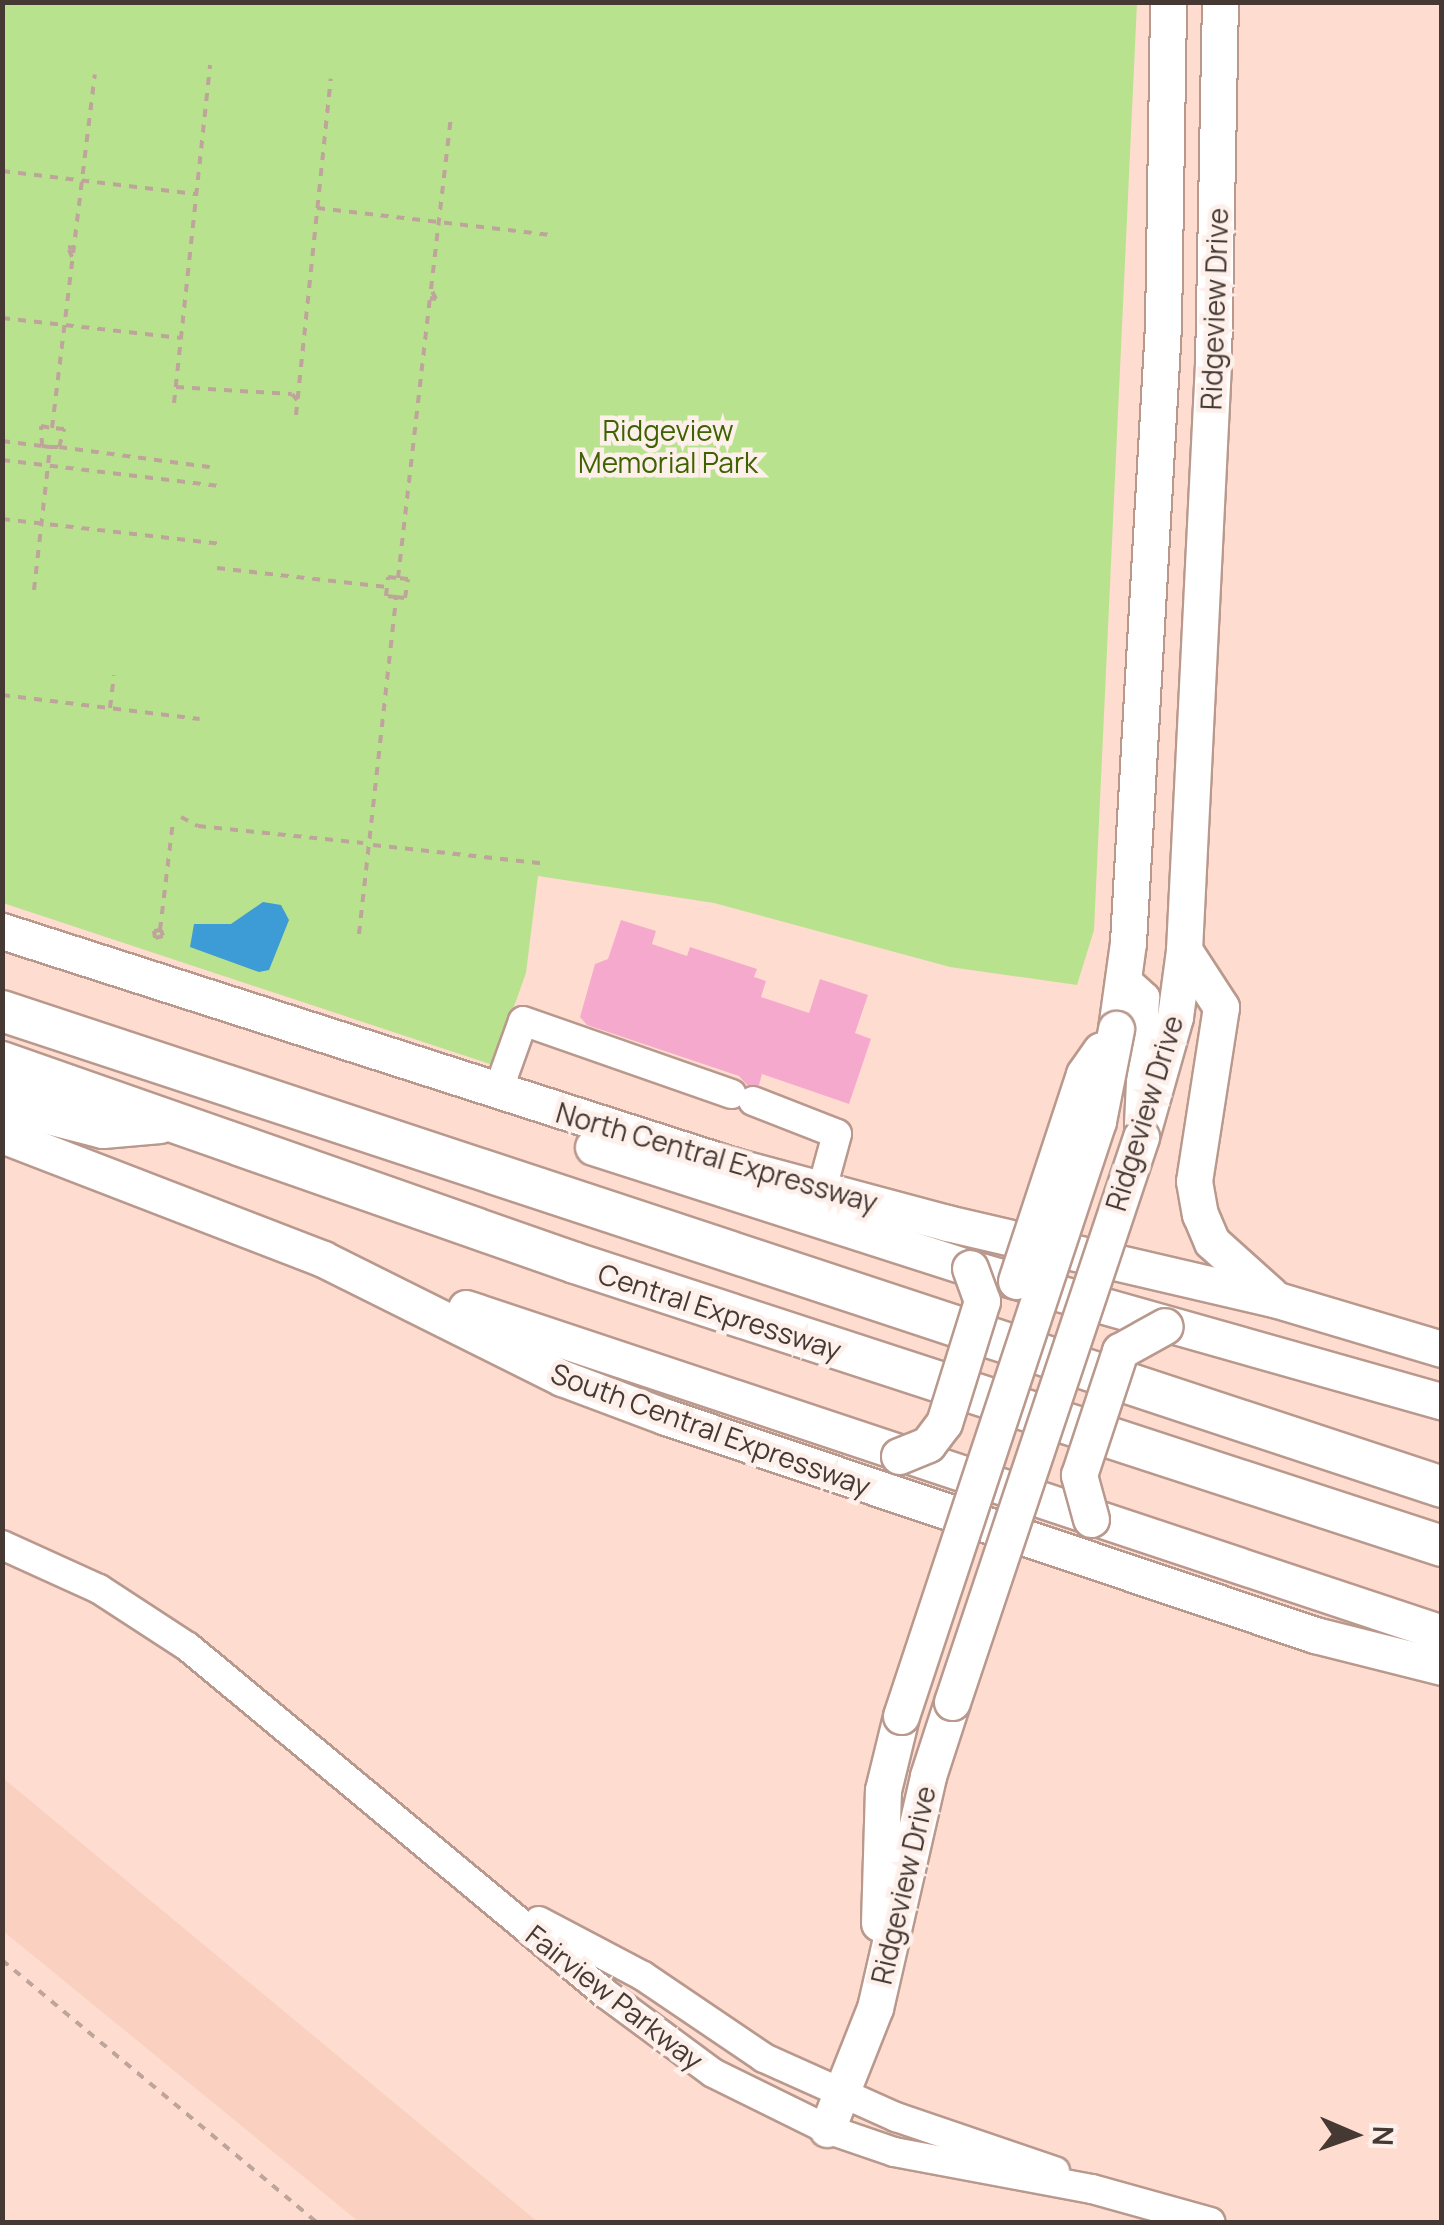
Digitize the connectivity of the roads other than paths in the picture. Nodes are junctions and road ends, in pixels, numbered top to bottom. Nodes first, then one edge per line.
1 (1168, 2) edge
2 (1220, 2) edge
3 (1148, 605) junction
4 (1202, 608) junction
5 (2, 931) edge
6 (1184, 950) junction
7 (1123, 977) junction
8 (200, 996) junction
9 (2, 1011) edge
10 (2, 1062) edge
11 (498, 1091) junction
12 (2, 1102) edge
13 (173, 1122) junction
14 (2, 1135) edge
15 (1140, 1137) junction
16 (822, 1189) junction
17 (323, 1259) junction
18 (970, 1268) junction
19 (1029, 1285) junction
20 (1274, 1298) junction
21 (1085, 1301) junction
22 (1166, 1326) junction
23 (1442, 1349) edge
24 (1442, 1402) edge
25 (899, 1456) junction
26 (976, 1482) junction
27 (1442, 1487) edge
28 (1019, 1496) junction
29 (1091, 1518) junction
30 (2, 1545) edge
31 (1442, 1546) edge
32 (1442, 1633) edge
33 (1442, 1667) edge
34 (487, 1894) junction
35 (875, 2008) junction
36 (841, 2095) junction
37 (828, 2128) junction
38 (1152, 2203) junction
39 (1210, 2222) edge

1 - 3 main road, Ridgeview Drive
2 - 4 main road, Ridgeview Drive
3 - 4 main road
3 - 7 main road, Ridgeview Drive
4 - 6 main road, Ridgeview Drive
5 - 8 main road, North Central Expressway
6 - 15 main road, Ridgeview Drive
6 - 20 main road
7 - 15 street
7 - 19 main road, Ridgeview Drive, bridge
8 - 11 main road, North Central Expressway
8 - 18 main road
9 - 27 highway, Central Expressway
10 - 13 highway, Central Expressway
11 - 16 main road, North Central Expressway
11 - 16 street
12 - 13 highway
13 - 31 highway, Central Expressway
14 - 17 main road, South Central Expressway
15 - 21 main road, Ridgeview Drive, bridge
16 - 20 main road, North Central Expressway
17 - 25 main road
17 - 33 main road, South Central Expressway
18 - 19 main road
18 - 25 main road, bridge
19 - 21 main road
19 - 26 main road, Ridgeview Drive, bridge
20 - 23 main road, North Central Expressway
21 - 22 main road
21 - 28 main road, Ridgeview Drive, bridge
22 - 24 main road
22 - 29 main road, bridge
25 - 26 main road
26 - 28 main road
26 - 35 main road, Ridgeview Drive, bridge
28 - 29 main road
28 - 35 main road, Ridgeview Drive, bridge
29 - 32 main road
30 - 34 street, Fairview Parkway
34 - 36 street, Fairview Parkway
34 - 37 street, Fairview Parkway
35 - 36 main road, Ridgeview Drive
36 - 37 main road, Ridgeview Drive
36 - 38 street, Fairview Parkway
37 - 38 street, Fairview Parkway
38 - 39 street, Fairview Parkway

